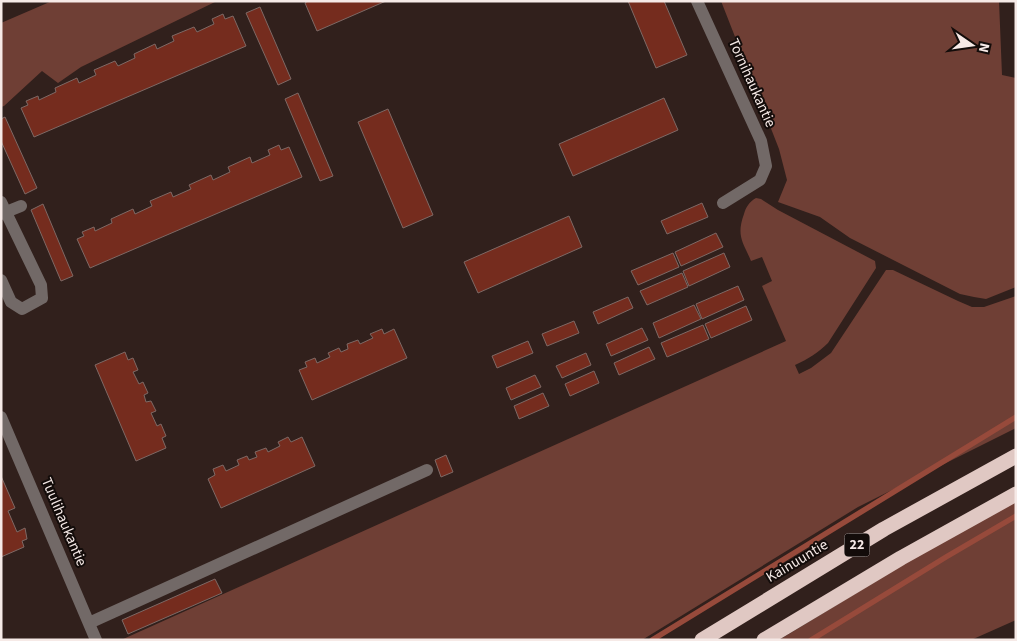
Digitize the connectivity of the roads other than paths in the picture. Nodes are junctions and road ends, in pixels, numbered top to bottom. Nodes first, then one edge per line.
1 (697, 1) edge
2 (723, 203) dead end
3 (21, 206) dead end
4 (3, 209) edge
5 (1, 280) edge
6 (1, 418) edge
7 (1016, 456) edge
8 (427, 470) dead end
9 (1016, 494) edge
10 (89, 623) junction
11 (96, 640) edge
12 (702, 640) edge
13 (764, 640) edge

1 - 2 street, Tornihaukantie
3 - 4 street
4 - 5 street
6 - 10 street, Tuulihaukantie
7 - 12 highway, Kainuuntie / 22
8 - 10 street
9 - 13 highway, 22
10 - 11 street, Tuulihaukantie

